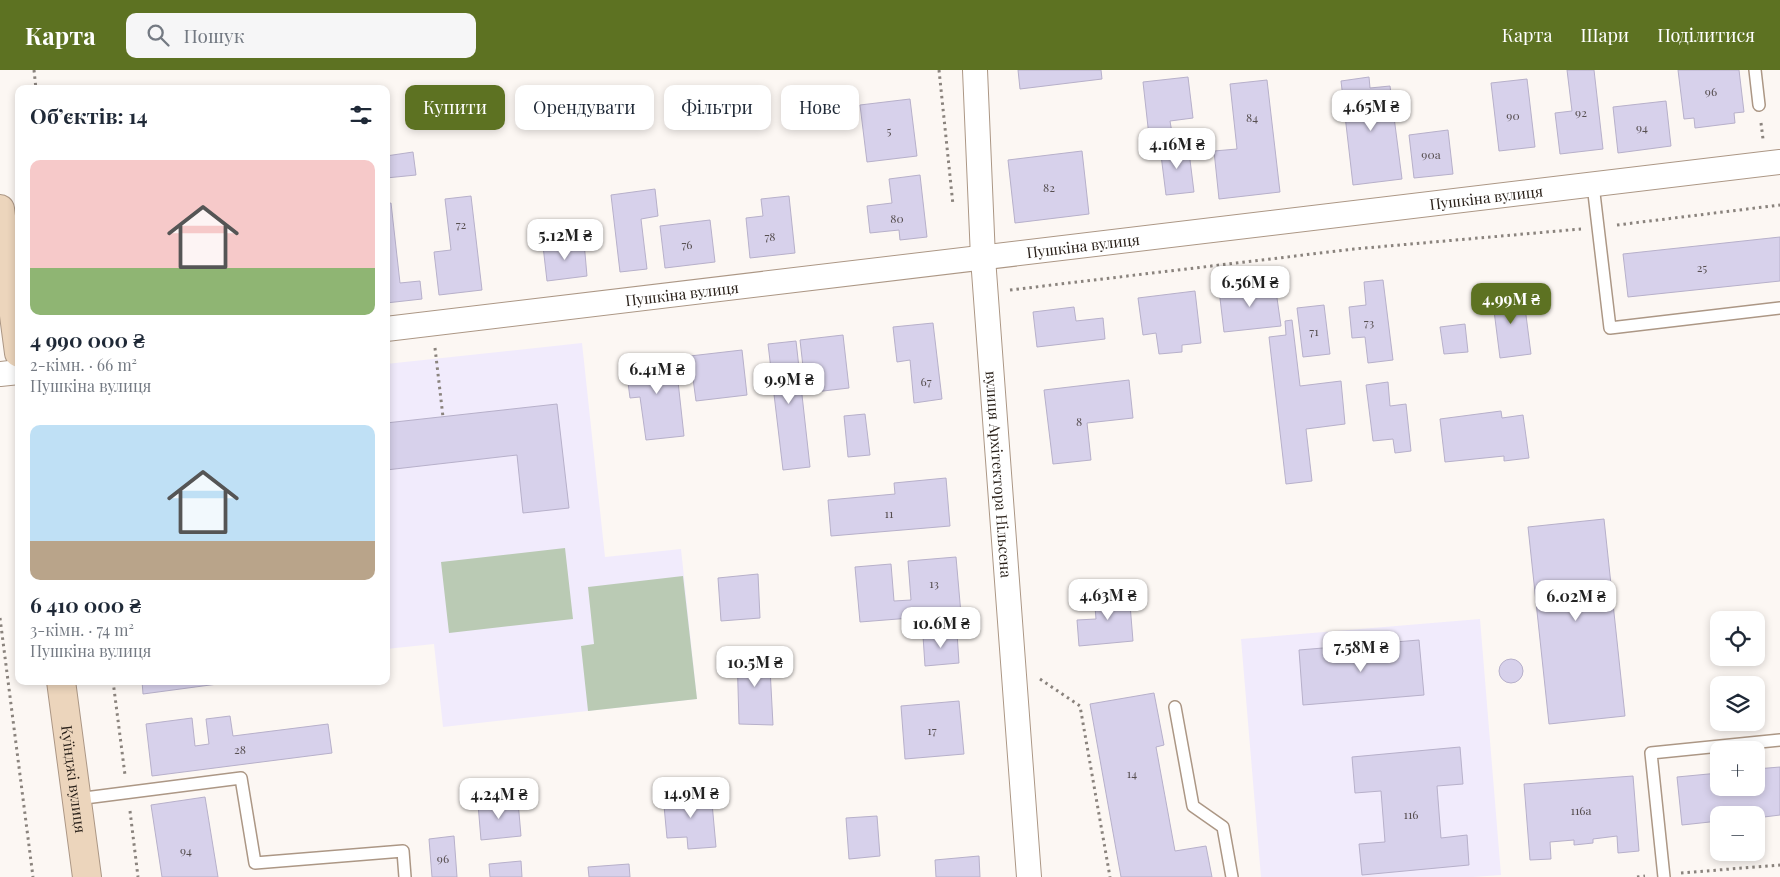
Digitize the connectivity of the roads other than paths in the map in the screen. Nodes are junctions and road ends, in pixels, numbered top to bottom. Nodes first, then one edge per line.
1 (975, 70) edge
2 (1755, 70) edge
3 (1759, 105) road end
4 (1773, 163) edge
5 (1593, 185) junction
6 (0, 209) edge
7 (983, 258) junction
8 (1780, 308) edge
9 (15, 323) edge
10 (390, 328) edge
11 (15, 372) edge
12 (0, 374) edge
13 (62, 685) edge
14 (1175, 707) dead end
15 (1780, 740) edge
16 (77, 799) junction
17 (1664, 876) edge
18 (87, 877) edge
19 (405, 877) edge
20 (1029, 877) edge
21 (1232, 877) edge

1 - 7 street, вулиця Архітектора Нільсена
2 - 3 lane
4 - 5 street, Пушкіна вулиця
5 - 7 street, Пушкіна вулиця
5 - 8 lane
6 - 9 street
7 - 10 street, Пушкіна вулиця
7 - 20 street, вулиця Архітектора Нільсена
11 - 12 street
13 - 16 street, Куїнджі вулиця
14 - 21 lane
15 - 17 lane
16 - 18 street, Куїнджі вулиця
16 - 19 lane

